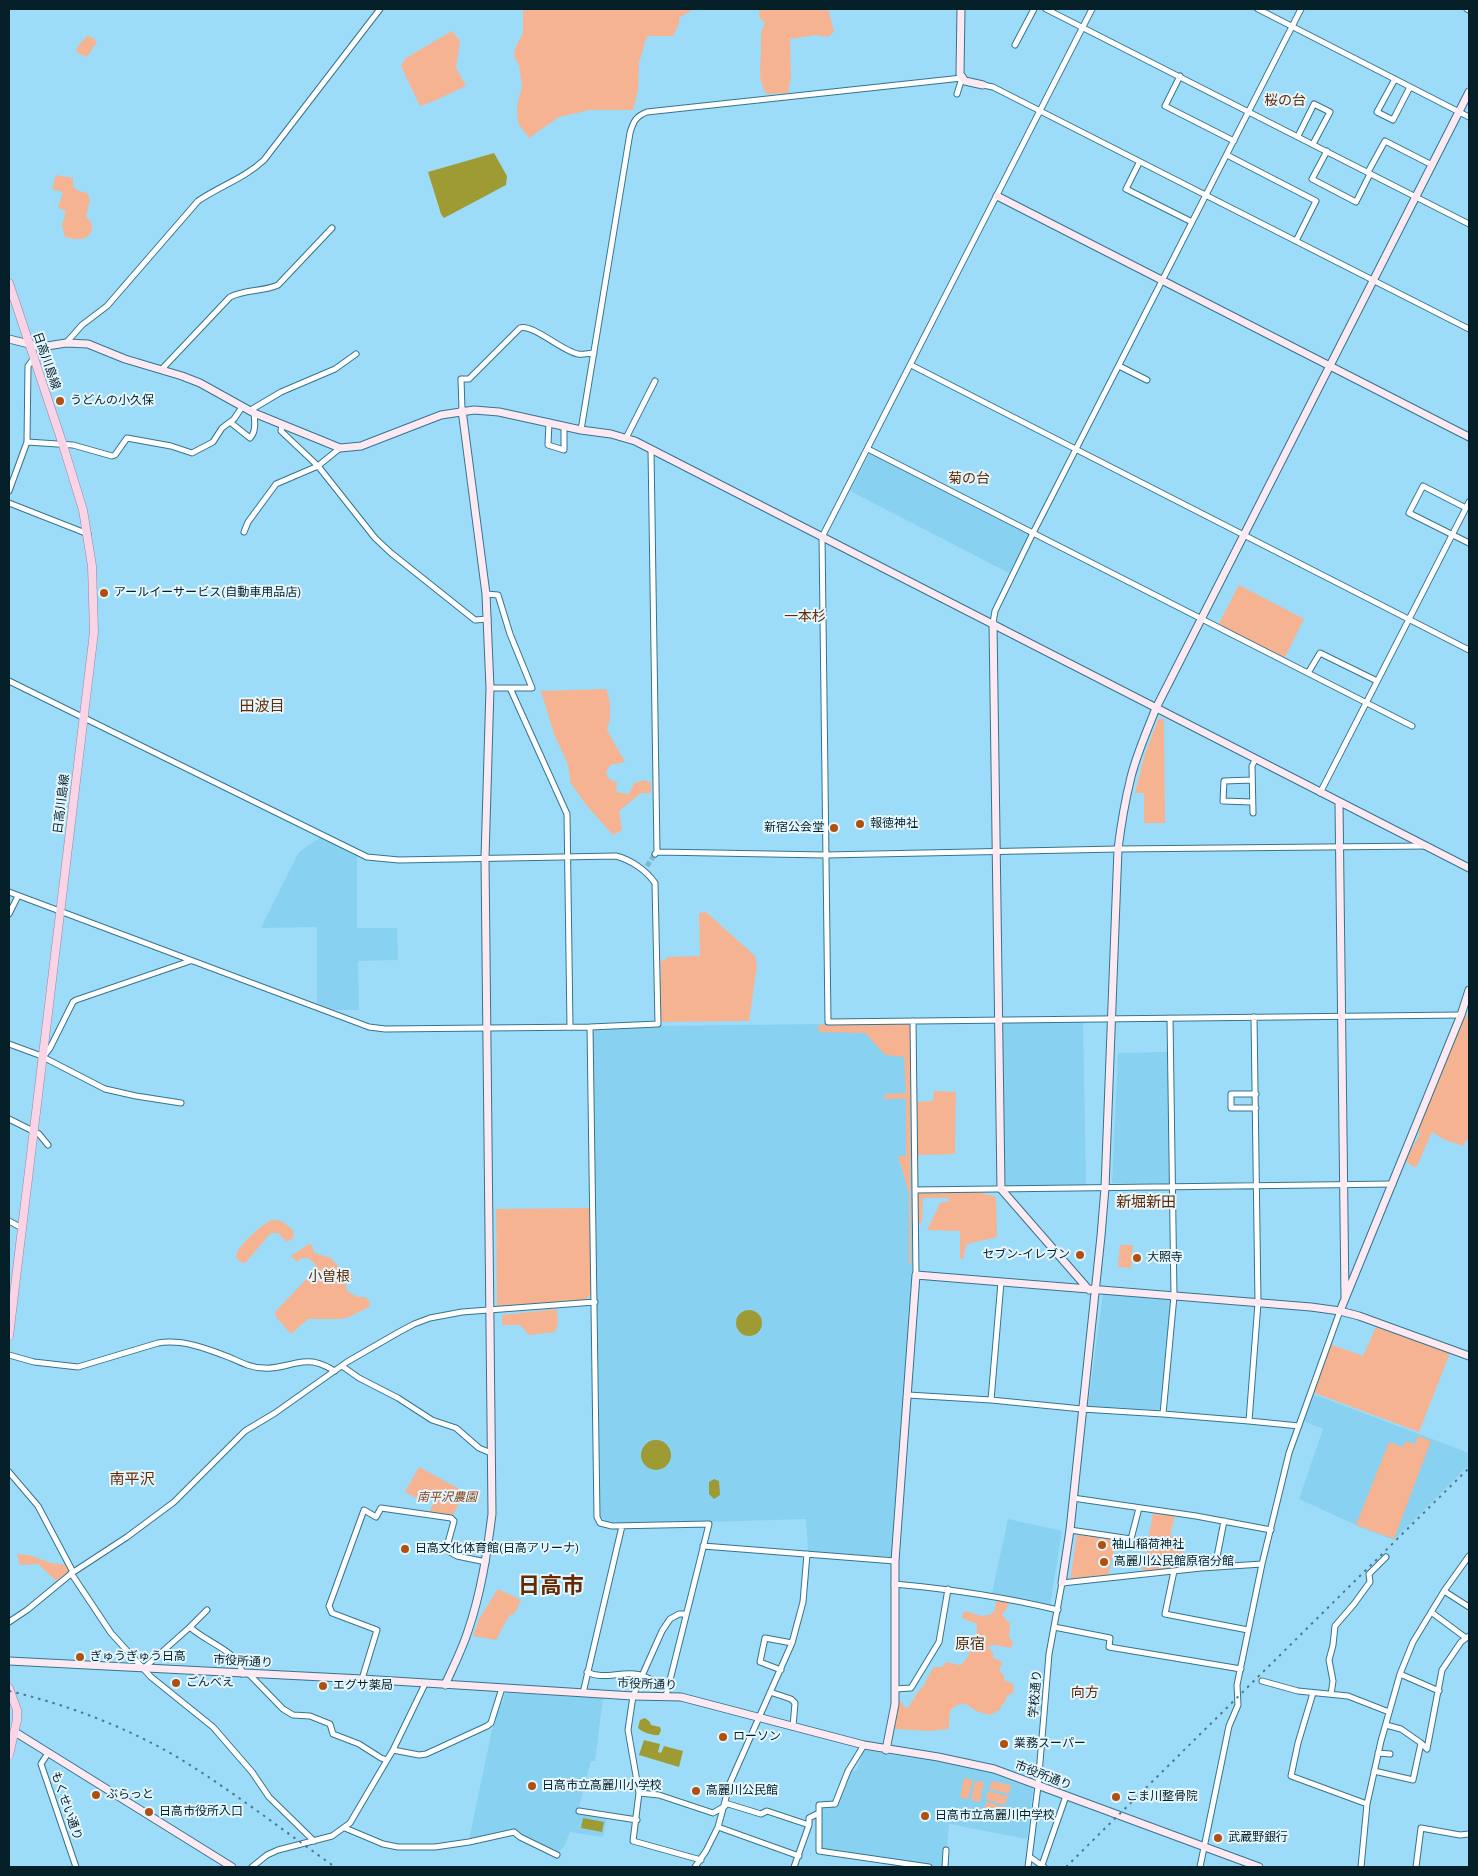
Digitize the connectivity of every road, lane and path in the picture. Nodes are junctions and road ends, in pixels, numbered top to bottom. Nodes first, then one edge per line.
1 (380, 9) edge
2 (961, 9) edge
3 (1034, 9) edge
4 (1046, 9) edge
5 (1092, 9) edge
6 (1258, 9) edge
7 (1301, 9) edge
8 (1293, 26) junction
9 (1083, 27) junction
10 (1015, 45) dead end
11 (1180, 76) junction
12 (962, 78) junction
13 (1395, 79) junction
14 (983, 85) joint
15 (1410, 87) junction
16 (1469, 92) edge
17 (957, 94) dead end
18 (1250, 111) junction
19 (1041, 112) junction
20 (1459, 112) junction
21 (1469, 117) edge
22 (1298, 136) junction
23 (1234, 141) junction
24 (1313, 144) junction
25 (1326, 151) junction
26 (1227, 155) junction
27 (1139, 162) junction
28 (1432, 165) junction
29 (1369, 173) junction
30 (997, 196) junction
31 (1206, 196) junction
32 (1416, 196) junction
33 (1192, 222) junction
34 (1469, 224) edge
35 (332, 228) dead end
36 (1296, 241) junction
37 (1163, 281) junction
38 (1373, 281) junction
39 (9, 283) edge
40 (1469, 329) edge
41 (9, 339) edge
42 (28, 343) junction
43 (66, 343) junction
44 (594, 353) junction
45 (356, 354) dead end
46 (34, 358) junction
47 (911, 365) junction
48 (1119, 366) junction
49 (1329, 366) junction
50 (162, 370) junction
51 (1148, 380) dead end
52 (655, 381) dead end
53 (462, 410) junction
54 (248, 411) junction
55 (230, 422) junction
56 (549, 422) junction
57 (282, 425) junction
58 (564, 426) junction
59 (581, 430) junction
60 (1469, 437) edge
61 (626, 438) junction
62 (28, 442) junction
63 (63, 445) junction
64 (340, 448) junction
65 (651, 449) junction
66 (868, 449) junction
67 (1077, 450) junction
68 (318, 466) junction
69 (9, 488) edge
70 (1469, 502) edge
71 (9, 503) edge
72 (1466, 508) junction
73 (244, 532) dead end
74 (1033, 533) junction
75 (88, 534) junction
76 (1243, 534) junction
77 (1453, 535) junction
78 (822, 537) junction
79 (1469, 543) edge
80 (486, 594) junction
81 (488, 619) junction
82 (1201, 619) junction
83 (1408, 620) junction
84 (993, 623) junction
85 (1469, 650) edge
86 (1308, 673) junction
87 (9, 681) edge
88 (1377, 681) junction
89 (490, 688) junction
90 (510, 688) junction
91 (1366, 704) junction
92 (1156, 708) junction
93 (84, 718) junction
94 (1412, 726) dead end
95 (1255, 760) junction
96 (1252, 780) junction
97 (1320, 793) junction
98 (1252, 802) junction
99 (1339, 803) junction
100 (1253, 813) dead end
101 (1339, 846) junction
102 (1427, 846) junction
103 (1118, 849) junction
104 (997, 851) junction
105 (826, 855) junction
106 (568, 857) junction
107 (485, 858) junction
108 (1469, 868) edge
109 (9, 892) edge
110 (18, 896) junction
111 (61, 913) junction
112 (9, 914) edge
113 (190, 961) junction
114 (1469, 990) edge
115 (1461, 1015) junction
116 (1342, 1016) junction
117 (1254, 1017) junction
118 (1170, 1018) junction
119 (1112, 1019) junction
120 (999, 1020) junction
121 (913, 1021) junction
122 (590, 1027) junction
123 (488, 1028) junction
124 (570, 1028) junction
125 (9, 1044) edge
126 (43, 1057) junction
127 (1256, 1094) junction
128 (181, 1103) dead end
129 (1256, 1108) junction
130 (9, 1119) edge
131 (33, 1131) junction
132 (48, 1145) dead end
133 (1393, 1184) junction
134 (1345, 1185) junction
135 (1172, 1186) junction
136 (1257, 1186) junction
137 (1105, 1188) junction
138 (1001, 1189) junction
139 (915, 1190) junction
140 (9, 1221) edge
141 (22, 1228) junction
142 (916, 1275) junction
143 (1000, 1282) junction
144 (1092, 1290) junction
145 (1174, 1296) junction
146 (1345, 1298) junction
147 (594, 1302) junction
148 (1258, 1303) junction
149 (490, 1309) junction
150 (1340, 1310) junction
151 (9, 1336) edge
152 (9, 1355) edge
153 (1469, 1356) edge
154 (342, 1366) junction
155 (335, 1371) junction
156 (908, 1395) junction
157 (991, 1400) junction
158 (1082, 1409) junction
159 (1163, 1414) junction
160 (1249, 1421) junction
161 (1298, 1426) junction
162 (491, 1453) junction
163 (9, 1472) edge
164 (1073, 1498) junction
165 (1139, 1508) junction
166 (1224, 1521) junction
167 (622, 1526) junction
168 (1070, 1530) junction
169 (1271, 1530) junction
170 (704, 1546) junction
171 (807, 1554) junction
172 (1469, 1556) edge
173 (1386, 1557) dead end
174 (895, 1561) junction
175 (486, 1562) junction
176 (1262, 1564) junction
177 (1215, 1567) junction
178 (1174, 1571) junction
179 (72, 1572) junction
180 (1062, 1583) junction
181 (894, 1584) junction
182 (948, 1589) junction
183 (1444, 1591) junction
184 (1469, 1607) edge
185 (206, 1610) dead end
186 (1058, 1610) junction
187 (1431, 1612) junction
188 (686, 1614) junction
189 (9, 1622) edge
190 (190, 1627) junction
191 (1054, 1628) junction
192 (1248, 1630) junction
193 (1467, 1637) edge
194 (792, 1643) junction
195 (9, 1661) edge
196 (144, 1668) junction
197 (1241, 1669) junction
198 (780, 1670) junction
199 (587, 1672) junction
200 (245, 1674) junction
201 (1400, 1674) junction
202 (643, 1676) junction
203 (362, 1679) junction
204 (1262, 1680) dead end
205 (425, 1684) junction
206 (445, 1685) junction
207 (9, 1688) edge
208 (502, 1688) junction
209 (668, 1688) junction
210 (894, 1689) junction
211 (1440, 1691) junction
212 (770, 1692) junction
213 (583, 1693) junction
214 (1313, 1693) junction
215 (1331, 1694) junction
216 (633, 1696) junction
217 (666, 1696) junction
218 (1389, 1712) junction
219 (759, 1718) junction
220 (1386, 1725) junction
221 (793, 1727) junction
222 (12, 1730) edge
223 (1421, 1744) junction
224 (864, 1746) junction
225 (393, 1750) junction
226 (886, 1750) junction
227 (48, 1753) junction
228 (1378, 1753) junction
229 (1390, 1754) dead end
230 (9, 1755) edge
231 (387, 1760) junction
232 (1374, 1771) junction
233 (1038, 1786) junction
234 (639, 1793) junction
235 (1066, 1796) junction
236 (1367, 1804) junction
237 (725, 1805) junction
238 (579, 1811) dead end
239 (819, 1813) junction
240 (637, 1820) junction
241 (809, 1825) junction
242 (718, 1827) junction
243 (346, 1828) junction
244 (1469, 1834) edge
245 (314, 1841) junction
246 (1203, 1848) junction
247 (946, 1850) dead end
248 (557, 1855) dead end
249 (799, 1856) junction
250 (1030, 1857) junction
251 (701, 1860) junction
252 (885, 1865) edge
253 (1043, 1866) edge
254 (76, 1867) edge
255 (232, 1867) edge
256 (252, 1867) edge
257 (695, 1867) edge
258 (794, 1867) edge
259 (929, 1867) edge
260 (946, 1867) edge
261 (1028, 1867) edge
262 (1200, 1867) edge
263 (1259, 1867) edge
264 (1360, 1867) edge
265 (1416, 1867) edge

1 - 43 street
2 - 12 street
3 - 10 street
4 - 9 street
5 - 9 street
6 - 8 street
7 - 8 street
8 - 13 street
8 - 18 street
9 - 11 street
9 - 19 street
11 - 18 street
11 - 23 street
12 - 14 street
12 - 17 street
12 - 44 street
13 - 15 street
13 - 15 street
14 - 19 street
15 - 20 street
16 - 20 street
18 - 22 street
18 - 23 street
19 - 27 street
19 - 30 street
20 - 21 street
20 - 28 street
22 - 24 street
22 - 24 street
23 - 26 street
24 - 25 street
25 - 29 street
25 - 29 street
26 - 31 street
26 - 36 street
27 - 31 street
27 - 33 street
28 - 29 street
28 - 32 street
29 - 32 street
30 - 37 street
30 - 47 street
31 - 33 street
31 - 36 street
32 - 34 street
32 - 38 street
33 - 37 street
35 - 50 street
36 - 38 street
37 - 48 street
37 - 49 street
38 - 40 street
38 - 49 street
39 - 42 main road, 日高川島線
41 - 42 street
42 - 43 street
42 - 46 main road, 日高川島線
43 - 50 street
44 - 53 street
44 - 59 street
45 - 54 street
46 - 62 street
46 - 63 main road, 日高川島線
47 - 66 street
47 - 67 street
48 - 51 street
48 - 67 street
49 - 60 street
49 - 76 street
50 - 54 street
52 - 61 street
53 - 56 street
53 - 64 street
53 - 80 street
54 - 55 street
54 - 55 street
54 - 57 street
55 - 63 street
56 - 58 street
56 - 58 street
57 - 64 street
57 - 68 street
58 - 59 street
59 - 61 street
61 - 65 street
62 - 63 street
62 - 69 street
63 - 75 main road, 日高川島線
64 - 68 street
65 - 78 street
65 - 105 street
66 - 74 street
66 - 78 street
67 - 74 street
67 - 76 street
68 - 73 street
68 - 81 street
70 - 72 street
71 - 75 street
72 - 77 street
72 - 77 street
74 - 82 street
74 - 84 street
75 - 93 main road, 日高川島線
76 - 82 street
76 - 83 street
77 - 79 street
77 - 83 street
78 - 84 street
78 - 105 street
80 - 81 street
80 - 90 street
81 - 89 street
82 - 86 street
82 - 92 street
83 - 85 street
83 - 88 street
84 - 92 street
84 - 104 street
86 - 88 street
86 - 91 street
87 - 93 street
88 - 91 street
89 - 90 street
89 - 107 street
90 - 106 street
91 - 94 street
91 - 97 street
92 - 95 street
92 - 103 street
93 - 107 street
93 - 111 main road, 日高川島線
95 - 96 street
95 - 97 street
96 - 98 street
96 - 98 street
97 - 99 street
98 - 100 street
99 - 101 street
99 - 102 street
101 - 102 street
101 - 103 street
101 - 116 street
102 - 108 street
103 - 104 street
103 - 119 street
104 - 105 street
104 - 120 street
105 - 121 street
106 - 107 street
106 - 122 street
106 - 124 street
107 - 123 street
109 - 110 street
110 - 111 street
110 - 112 street
111 - 113 street
111 - 126 main road, 日高川島線
113 - 123 street
113 - 126 street
114 - 115 street
115 - 116 street
115 - 133 street
116 - 117 street
116 - 134 street
117 - 118 street
117 - 127 street
118 - 119 street
118 - 135 street
119 - 120 street
119 - 137 street
120 - 121 street
120 - 138 street
121 - 139 street
122 - 124 street
122 - 147 street
123 - 124 street
123 - 149 street
125 - 126 street
126 - 128 street
126 - 131 main road, 日高川島線
127 - 129 street
127 - 129 street
129 - 136 street
130 - 131 street
131 - 132 street
131 - 141 main road, 日高川島線
133 - 134 street
133 - 146 street
134 - 136 street
134 - 146 street
135 - 136 street
135 - 137 street
135 - 145 street
136 - 148 street
137 - 138 street
137 - 144 street
138 - 139 street
138 - 144 street
139 - 142 street
140 - 141 street
141 - 151 main road, 日高川島線
142 - 143 street
142 - 156 street
143 - 144 street
143 - 157 street
144 - 145 street
144 - 158 street
145 - 148 street
145 - 159 street
146 - 150 street
147 - 149 street
147 - 167 street
148 - 150 street
148 - 160 street
149 - 154 street
149 - 162 street
150 - 153 street
150 - 161 street
152 - 155 street
154 - 155 street
154 - 162 street
155 - 179 street
156 - 157 street
156 - 174 street
157 - 158 street
158 - 159 street
158 - 164 street
159 - 160 street
160 - 161 street
161 - 169 street
162 - 175 street
163 - 179 street
164 - 165 street
164 - 168 street
165 - 166 street
165 - 168 street
166 - 169 street
166 - 177 street
167 - 170 street
167 - 199 street
168 - 180 street
169 - 176 street
170 - 171 street
170 - 188 street
171 - 174 street
171 - 194 street
172 - 183 street
173 - 215 street
174 - 181 street
175 - 203 street
175 - 206 street
176 - 177 street
176 - 192 street
177 - 178 street
178 - 180 street
178 - 192 street
179 - 189 street
179 - 196 street
180 - 186 street, 学校通り
181 - 182 street
181 - 210 street
182 - 186 street
182 - 210 street
183 - 184 street
183 - 187 street
185 - 190 street
186 - 191 street, 学校通り
187 - 193 street
187 - 201 street
188 - 202 street
188 - 209 street
190 - 196 street
190 - 200 street
191 - 197 street
191 - 233 street, 学校通り
192 - 197 street
193 - 211 street
194 - 198 street
194 - 198 street
195 - 196 street, 市役所通り
196 - 200 street, 市役所通り
196 - 245 street
197 - 246 street
198 - 212 street
199 - 202 street
199 - 213 street
200 - 203 street, 市役所通り
200 - 231 street
201 - 211 street
201 - 218 street
202 - 209 street
202 - 216 street
203 - 205 street, 市役所通り
204 - 214 street
205 - 206 street, 市役所通り
205 - 225 street
206 - 208 street, 市役所通り
207 - 222 main road
208 - 213 street, 市役所通り
208 - 225 street
209 - 217 street
210 - 226 street
211 - 223 street
212 - 219 street
212 - 221 street
213 - 216 street, 市役所通り
214 - 215 street
214 - 236 street
215 - 218 street
216 - 217 street, 市役所通り
216 - 234 street
217 - 219 street, 市役所通り
218 - 220 street
219 - 221 street, 市役所通り
219 - 237 street
220 - 223 street
220 - 228 street
221 - 224 street, 市役所通り
222 - 227 street
222 - 230 main road
223 - 232 street
224 - 226 street, 市役所通り
224 - 239 street
225 - 231 street
226 - 233 street, 市役所通り
227 - 254 street, もくせい通り
227 - 255 street
228 - 229 street
228 - 232 street
231 - 243 street
232 - 236 street
233 - 235 street, 市役所通り
233 - 250 street, 学校通り
234 - 237 street
234 - 240 street
235 - 246 street, 市役所通り
235 - 253 street
236 - 264 street
237 - 241 street
237 - 242 street
238 - 240 street
239 - 241 street
239 - 252 street
240 - 251 street
241 - 249 street
242 - 249 street
242 - 251 street
243 - 245 street
243 - 248 street
244 - 265 street
245 - 256 street
246 - 262 street
246 - 263 street, 市役所通り
247 - 260 street
249 - 258 street
250 - 253 street
250 - 261 street, 学校通り
251 - 257 street
252 - 259 street

